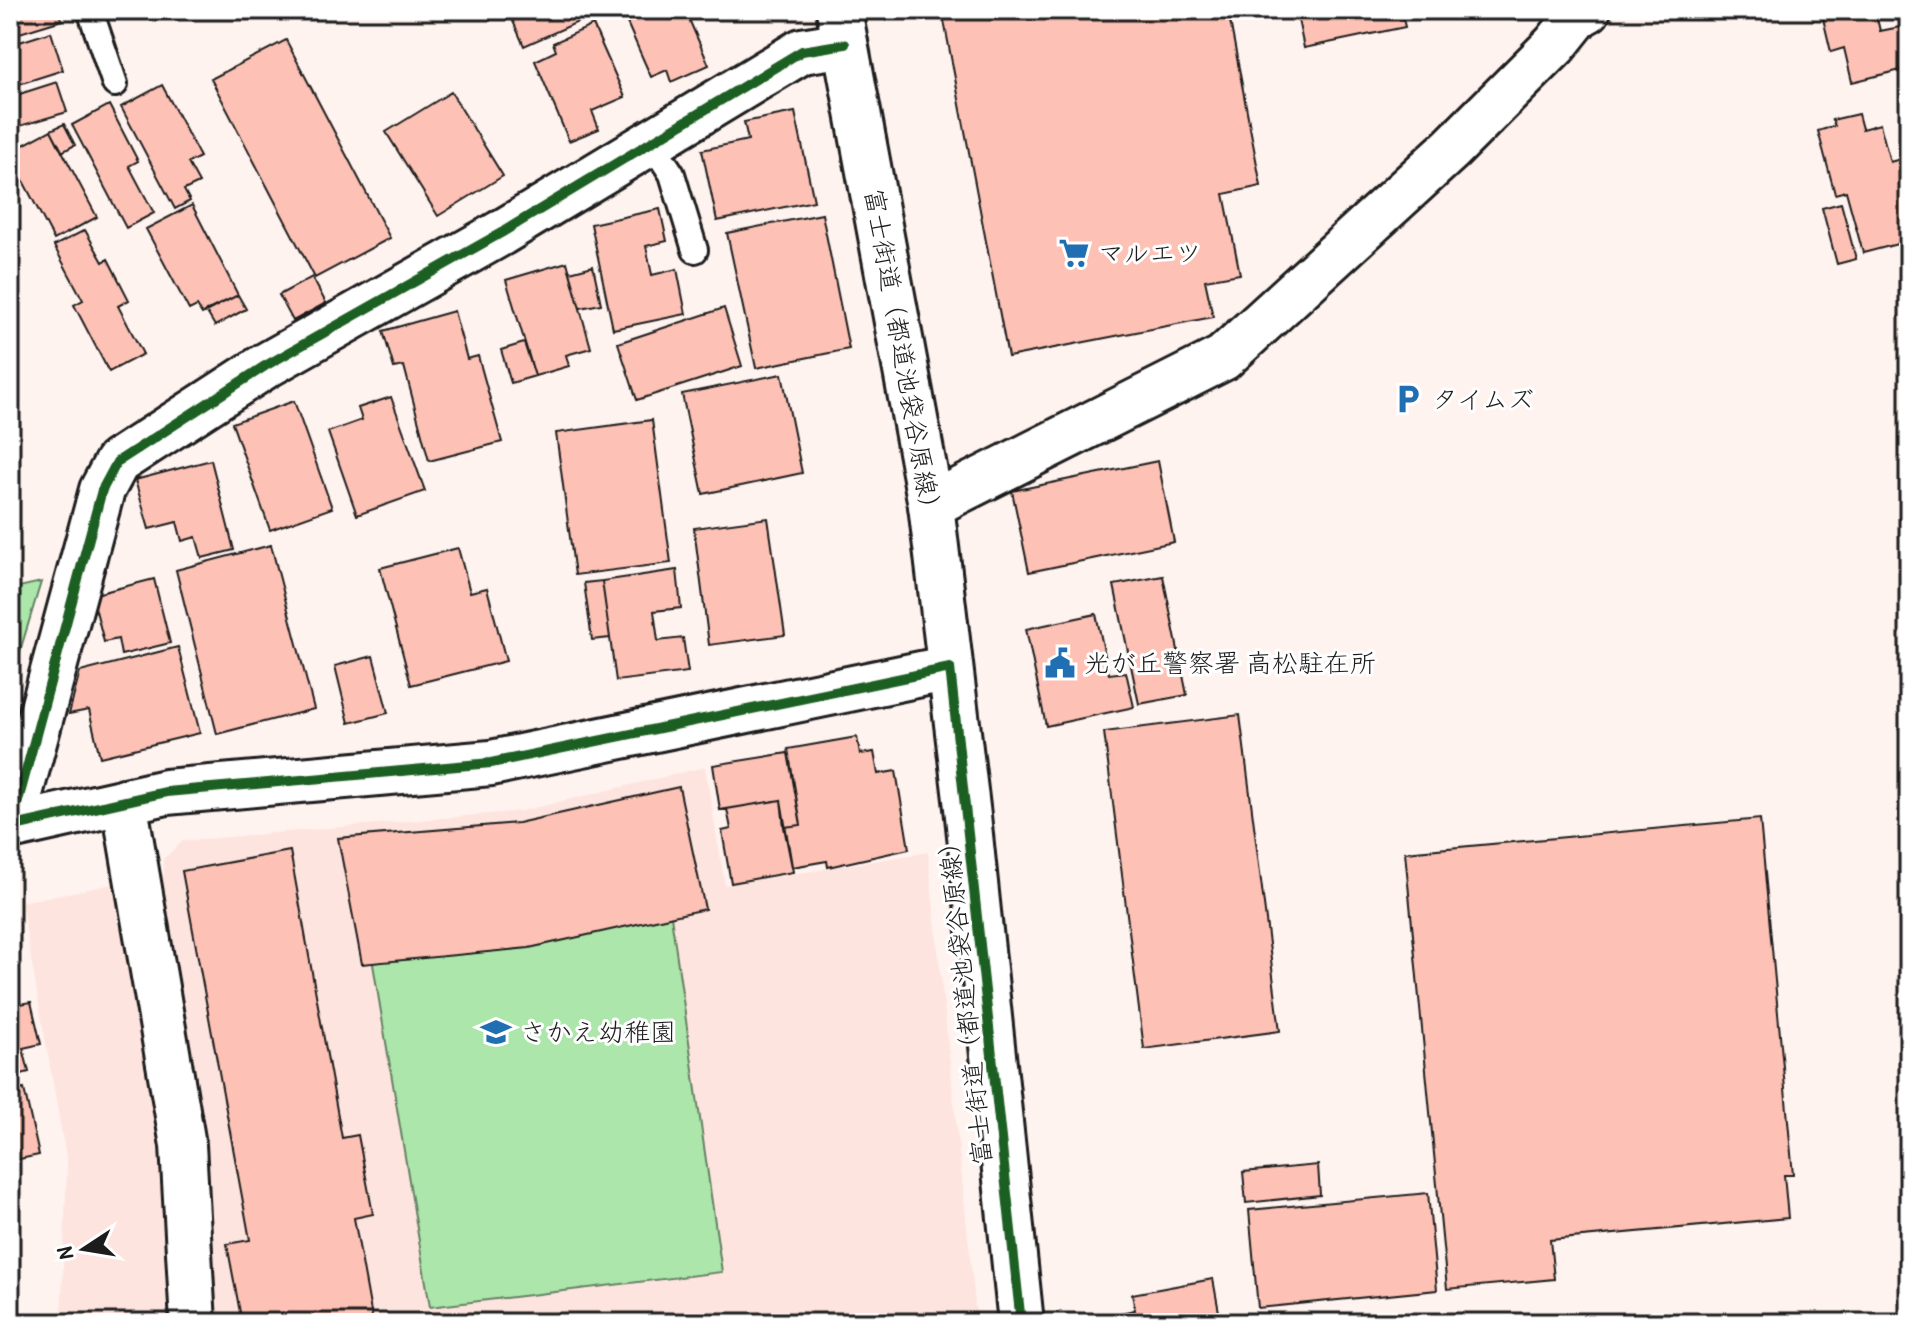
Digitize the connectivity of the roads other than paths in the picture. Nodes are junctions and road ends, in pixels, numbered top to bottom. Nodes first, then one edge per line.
1 (90, 10) edge
2 (1588, 10) edge
3 (842, 27) edge
4 (115, 84) dead end
5 (651, 142) junction
6 (695, 250) dead end
7 (931, 505) junction
8 (950, 668) junction
9 (124, 801) junction
10 (10, 827) edge
11 (193, 1323) edge
12 (1021, 1323) edge

1 - 4 lane
2 - 7 street
3 - 5 street
3 - 7 street, 富士街道（都道池袋谷原線）
5 - 6 lane
5 - 10 street
7 - 8 street, 富士街道（都道池袋谷原線）
8 - 9 street
8 - 12 street, 富士街道（都道池袋谷原線）
9 - 10 street
9 - 11 street

